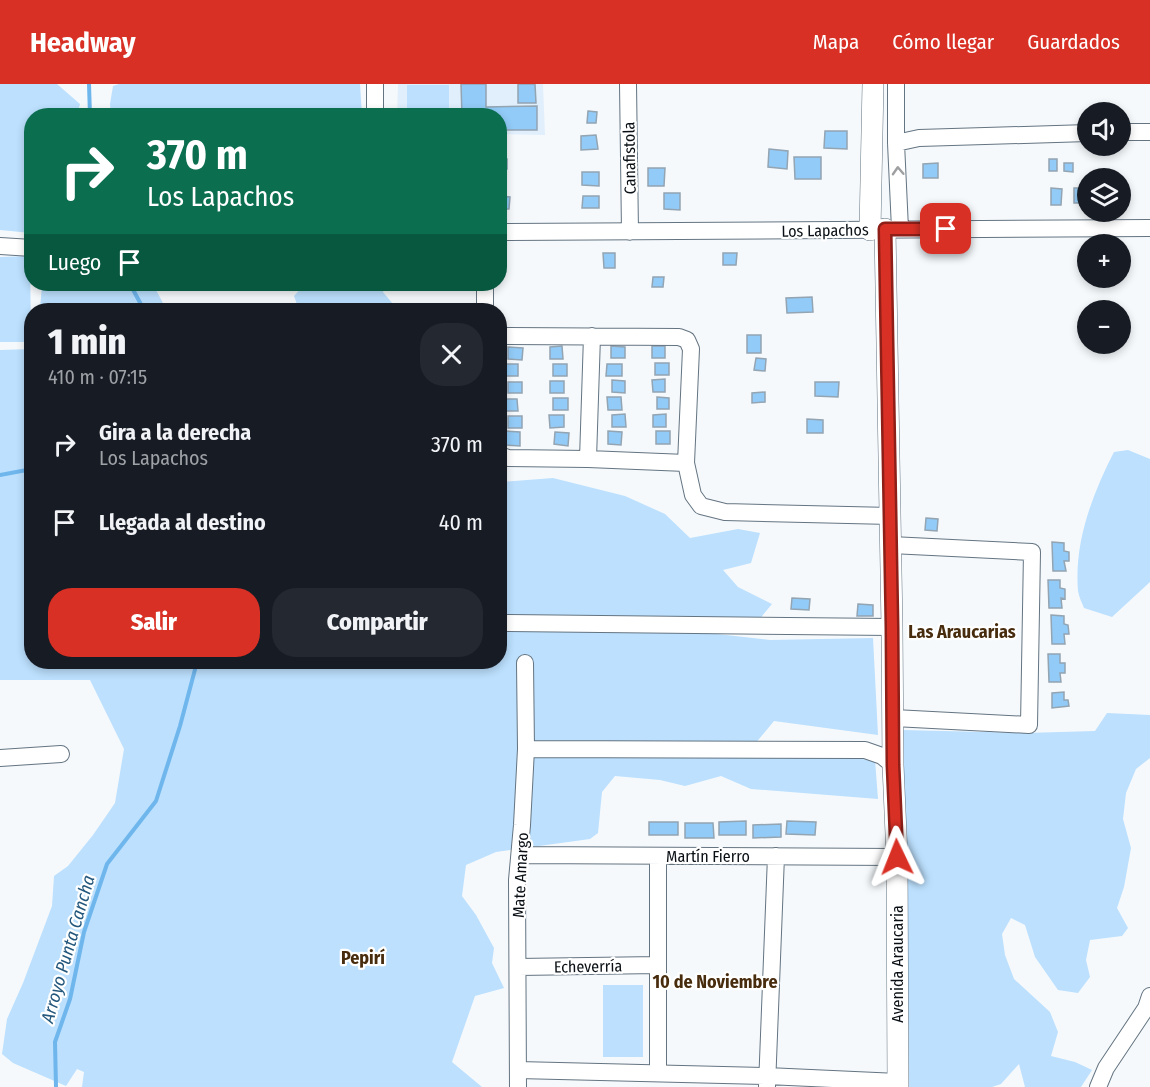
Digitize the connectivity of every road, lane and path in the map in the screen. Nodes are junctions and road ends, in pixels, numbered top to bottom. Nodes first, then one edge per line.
1 (375, 84) edge
2 (628, 84) edge
3 (873, 84) edge
4 (896, 84) edge
5 (375, 108) edge
6 (1131, 132) edge
7 (1150, 132) edge
8 (1077, 133) edge
9 (896, 142) junction
10 (1150, 228) edge
11 (885, 230) junction
12 (507, 232) edge
13 (630, 232) junction
14 (0, 246) edge
15 (24, 248) edge
16 (507, 336) edge
17 (592, 336) junction
18 (507, 458) edge
19 (588, 459) junction
20 (686, 463) junction
21 (891, 516) junction
22 (891, 545) junction
23 (507, 623) edge
24 (892, 627) junction
25 (525, 663) dead end
26 (894, 718) junction
27 (526, 749) junction
28 (61, 754) dead end
29 (0, 758) edge
30 (893, 765) junction
31 (520, 855) junction
32 (658, 856) junction
33 (776, 856) junction
34 (897, 857) junction
35 (658, 966) junction
36 (518, 967) junction
37 (1150, 996) edge
38 (518, 1070) junction
39 (658, 1073) junction
40 (767, 1082) edge
41 (898, 1084) edge
42 (518, 1087) edge
43 (1098, 1087) edge

1 - 5 street
2 - 13 street, Canafistola
3 - 11 main road, Avenida Araucaria
4 - 9 street, Avenida Araucaria
6 - 7 street
8 - 9 street
11 -> 9 street, Avenida Araucaria
10 - 11 street, Los Lapachos
11 - 13 street, Los Lapachos
11 - 21 main road, Avenida Araucaria
12 - 13 street, Los Lapachos
14 - 15 street
16 - 17 street
17 - 19 street
17 - 20 street
18 - 19 street
19 - 20 street
20 - 21 street
21 - 22 main road, Avenida Araucaria
22 - 24 main road, Avenida Araucaria
22 - 26 street
23 - 24 street
24 - 26 main road, Avenida Araucaria
25 - 27 street, Mate Amargo
26 - 30 main road, Avenida Araucaria
27 - 30 street
27 - 31 street, Mate Amargo
28 - 29 street
30 - 34 main road, Avenida Araucaria
31 - 32 street, Martín Fierro
31 - 36 street, Mate Amargo
32 - 33 street, Martín Fierro
32 - 35 street
33 - 34 street, Martín Fierro
33 - 40 street
34 - 41 main road, Avenida Araucaria
35 - 36 street, Echeverría
35 - 39 street
36 - 38 street, Mate Amargo
37 - 43 street
38 - 39 street
38 - 42 street, Mate Amargo
39 - 40 street
40 - 41 street

